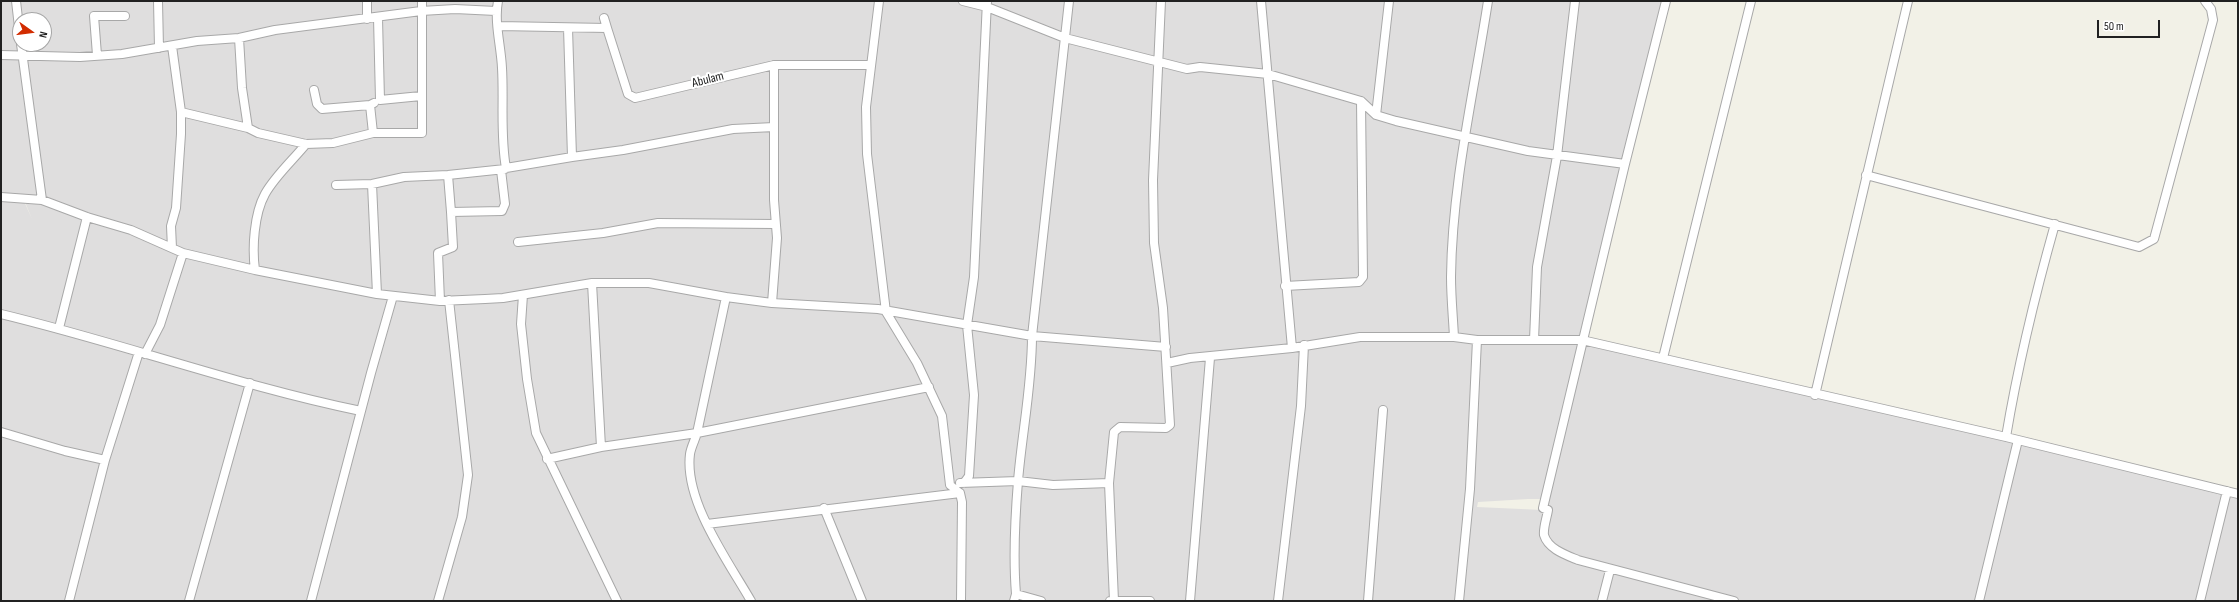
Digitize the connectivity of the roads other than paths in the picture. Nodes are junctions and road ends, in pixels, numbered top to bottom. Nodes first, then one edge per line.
1 (16, 1) edge
2 (158, 1) edge
3 (367, 1) edge
4 (422, 1) edge
5 (498, 1) edge
6 (879, 1) edge
7 (963, 1) edge
8 (1069, 1) edge
9 (1161, 1) edge
10 (1261, 1) edge
11 (1389, 1) edge
12 (1488, 1) edge
13 (1575, 1) edge
14 (1666, 1) edge
15 (1751, 1) edge
16 (1908, 1) edge
17 (2205, 1) edge
18 (987, 4) edge
19 (421, 11) junction
20 (496, 11) junction
21 (17, 12) edge
22 (125, 16) dead end
23 (378, 18) junction
24 (604, 18) dead end
25 (367, 19) junction
26 (499, 26) junction
27 (568, 28) junction
28 (606, 28) junction
29 (239, 38) junction
30 (1065, 38) junction
31 (172, 46) junction
32 (159, 48) junction
33 (22, 52) edge
34 (1, 55) edge
35 (22, 55) junction
36 (97, 55) junction
37 (1157, 61) junction
38 (774, 65) junction
39 (870, 65) junction
40 (1268, 74) junction
41 (314, 90) dead end
42 (421, 96) junction
43 (380, 100) junction
44 (1361, 101) junction
45 (370, 105) junction
46 (181, 112) junction
47 (1376, 115) junction
48 (774, 127) junction
49 (248, 128) junction
50 (374, 133) junction
51 (1464, 138) junction
52 (306, 144) junction
53 (1557, 156) junction
54 (572, 157) junction
55 (1624, 164) junction
56 (503, 169) junction
57 (1866, 174) junction
58 (448, 175) junction
59 (372, 184) junction
60 (336, 185) dead end
61 (1, 197) edge
62 (42, 200) junction
63 (451, 212) junction
64 (87, 218) junction
65 (775, 224) junction
66 (2055, 224) junction
67 (518, 242) dead end
68 (172, 248) junction
69 (182, 253) junction
70 (255, 270) junction
71 (592, 283) junction
72 (1285, 286) junction
73 (377, 294) junction
74 (523, 295) junction
75 (393, 296) junction
76 (726, 297) junction
77 (440, 300) junction
78 (449, 300) junction
79 (772, 303) junction
80 (886, 312) junction
81 (1, 314) edge
82 (966, 325) junction
83 (58, 328) junction
84 (1032, 336) junction
85 (1454, 337) junction
86 (1477, 340) junction
87 (1534, 340) junction
88 (1582, 340) junction
89 (1304, 345) junction
90 (1166, 347) junction
91 (1292, 348) junction
92 (142, 353) junction
93 (1210, 358) junction
94 (1663, 358) junction
95 (1167, 363) junction
96 (250, 383) junction
97 (929, 387) junction
98 (1815, 395) junction
99 (1383, 410) dead end
100 (361, 411) junction
101 (1, 432) edge
102 (697, 433) junction
103 (2006, 437) junction
104 (2018, 440) junction
105 (601, 447) junction
106 (547, 459) junction
107 (105, 460) junction
108 (1018, 481) junction
109 (964, 483) junction
110 (1109, 483) junction
111 (950, 485) junction
112 (2227, 491) junction
113 (960, 493) junction
114 (2238, 494) edge
115 (824, 508) junction
116 (707, 524) junction
117 (1610, 570) junction
118 (1015, 597) edge
119 (69, 601) edge
120 (189, 601) edge
121 (311, 601) edge
122 (438, 601) edge
123 (617, 601) edge
124 (751, 601) edge
125 (862, 601) edge
126 (961, 601) edge
127 (1041, 601) edge
128 (1110, 601) edge
129 (1114, 601) edge
130 (1150, 601) edge
131 (1190, 601) edge
132 (1278, 601) edge
133 (1368, 601) edge
134 (1459, 601) edge
135 (1602, 601) edge
136 (1734, 601) edge
137 (1979, 601) edge
138 (2200, 601) edge

1 - 21 street
2 - 32 street
3 - 25 street
4 - 19 street
5 - 20 street
6 - 39 street
7 - 18 street
8 - 30 street
9 - 37 street
10 - 40 street
11 - 47 street
12 - 51 street
13 - 53 street
14 - 55 street
15 - 94 street
16 - 57 street
17 - 66 street
18 - 30 street
18 - 82 street
19 - 20 street
19 - 23 street
19 - 42 street
20 - 26 street
22 - 36 street
23 - 25 street
23 - 43 street
24 - 28 street
25 - 29 street
26 - 27 street
26 - 56 street
27 - 28 street
27 - 54 street
28 - 38 street, Abulam
29 - 31 street
29 - 49 street
30 - 37 street
30 - 84 street
31 - 32 street
31 - 46 street
32 - 36 street
33 - 35 street
34 - 35 street
35 - 36 street
35 - 62 street
37 - 40 street
37 - 90 street
38 - 39 street, Abulam
38 - 48 street
39 - 80 street
40 - 44 street
40 - 72 street
41 - 45 street
42 - 43 street
42 - 50 street
43 - 45 street
44 - 47 street
44 - 72 street
45 - 50 street
46 - 49 street
46 - 68 street
47 - 51 street
48 - 54 street
48 - 65 street
49 - 52 street
50 - 52 street
51 - 53 street
51 - 85 street
52 - 70 street
53 - 55 street
53 - 87 street
54 - 56 street
55 - 88 street
56 - 58 street
56 - 63 street
57 - 66 street
57 - 98 street
58 - 59 street
58 - 63 street
59 - 60 street
59 - 73 street
61 - 62 street
62 - 64 street
63 - 77 street
64 - 68 street
64 - 83 street
65 - 67 street
65 - 79 street
66 - 103 street
68 - 69 street
69 - 70 street
69 - 92 street
70 - 73 street
71 - 74 street
71 - 76 street
71 - 105 street
72 - 91 street
73 - 75 street
74 - 78 street
74 - 106 street
75 - 77 street
75 - 100 street
76 - 79 street
76 - 102 street
77 - 78 street
78 - 122 street
79 - 80 street
80 - 82 street
80 - 97 street
81 - 83 street
82 - 84 street
82 - 109 street
83 - 92 street
84 - 90 street
84 - 108 street
85 - 86 street
85 - 89 street
86 - 87 street
86 - 134 street
87 - 88 street
88 - 94 street
88 - 117 street
89 - 91 street
89 - 132 street
90 - 95 street
91 - 93 street
92 - 96 street
92 - 107 street
93 - 95 street
93 - 131 street
94 - 98 street
95 - 110 street
96 - 100 street
96 - 120 street
97 - 102 street
97 - 111 street
98 - 103 street
99 - 133 street
100 - 121 street
101 - 107 street
102 - 105 street
102 - 116 street
103 - 104 street
104 - 112 street
104 - 137 street
105 - 106 street
106 - 123 street
107 - 119 street
108 - 109 street
108 - 110 street
108 - 118 street
109 - 111 street
110 - 129 street
111 - 113 street
112 - 114 street
112 - 138 street
113 - 115 street
113 - 126 street
115 - 116 street
115 - 125 street
116 - 124 street
117 - 135 street
117 - 136 street
118 - 127 street
128 - 129 street
129 - 130 street

